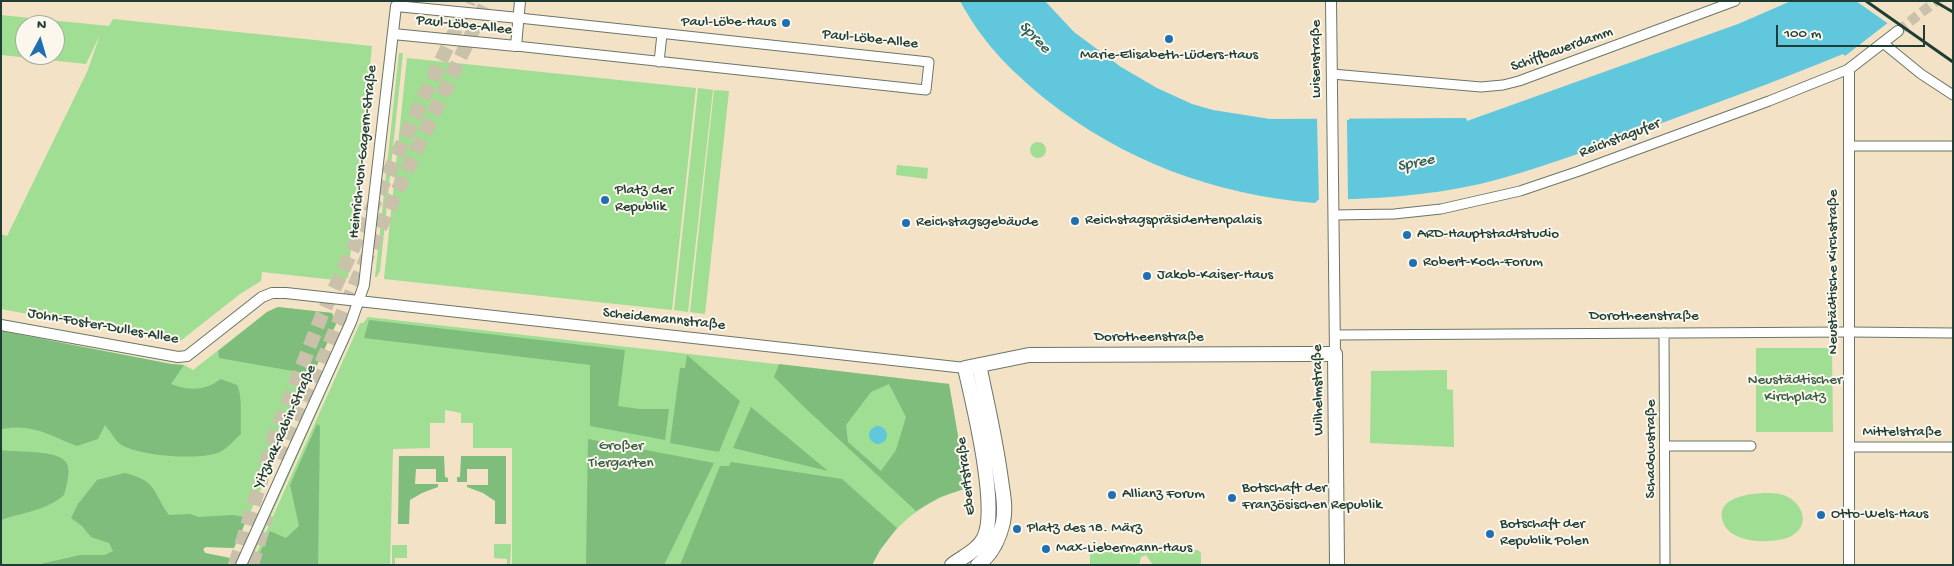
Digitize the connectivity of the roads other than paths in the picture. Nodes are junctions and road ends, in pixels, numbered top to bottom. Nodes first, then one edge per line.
1 (520, 1) edge
2 (1331, 1) edge
3 (1736, 1) edge
4 (396, 6) joint
5 (519, 18) junction
6 (1898, 31) tunnel mouth
7 (393, 34) junction
8 (662, 34) junction
9 (1883, 43) junction
10 (516, 46) junction
11 (659, 62) junction
12 (1849, 69) junction
13 (1332, 74) junction
14 (1953, 95) edge
15 (1849, 146) junction
16 (1953, 146) edge
17 (1334, 211) junction
18 (360, 301) junction
19 (1, 325) edge
20 (1849, 332) junction
21 (1664, 333) junction
22 (1953, 333) edge
23 (1335, 335) junction
24 (1335, 354) junction
25 (972, 367) junction
26 (1666, 446) junction
27 (1751, 446) dead end
28 (1850, 447) junction
29 (1953, 447) edge
30 (241, 565) edge
31 (952, 565) edge
32 (978, 565) edge
33 (1337, 565) edge
34 (1665, 565) edge
35 (1849, 565) edge

1 - 5 street
2 - 13 street, Luisenstraße
3 - 13 street, Schiffbauerdamm
4 - 5 street, Paul-Löbe-Allee
4 - 7 street, Heinrich-von-Gagern-Straße
5 - 8 street, Paul-Löbe-Allee
5 - 10 street
6 - 9 street, Reichstagufer
7 - 10 street, Paul-Löbe-Allee
7 - 18 street, Heinrich-von-Gagern-Straße
8 - 11 street
8 - 11 street, Paul-Löbe-Allee
9 - 12 street, Reichstagufer
9 - 14 street
10 - 11 street, Paul-Löbe-Allee
12 - 15 street, Neustädtische Kirchstraße
12 - 17 street, Reichstagufer
13 - 17 street, Luisenstraße
15 - 16 street
15 - 20 street, Neustädtische Kirchstraße
17 - 23 street, Wilhelmstraße
18 - 19 street, John-Foster-Dulles-Allee
18 - 25 street, Scheidemannstraße
18 - 30 street, Yitzhak-Rabin-Straße
20 - 21 street, Dorotheenstraße
20 - 22 street, Dorotheenstraße
20 - 28 street, Neustädtische Kirchstraße
21 - 23 street, Dorotheenstraße
21 - 26 street, Schadowstraße
23 - 24 street, Wilhelmstraße
24 - 25 main road, Dorotheenstraße
24 - 33 main road, Wilhelmstraße
25 - 31 main road, Ebertstraße
25 - 32 main road, Ebertstraße
26 - 27 street
26 - 34 street, Schadowstraße
28 - 29 street, Mittelstraße
28 - 35 street, Neustädtische Kirchstraße

